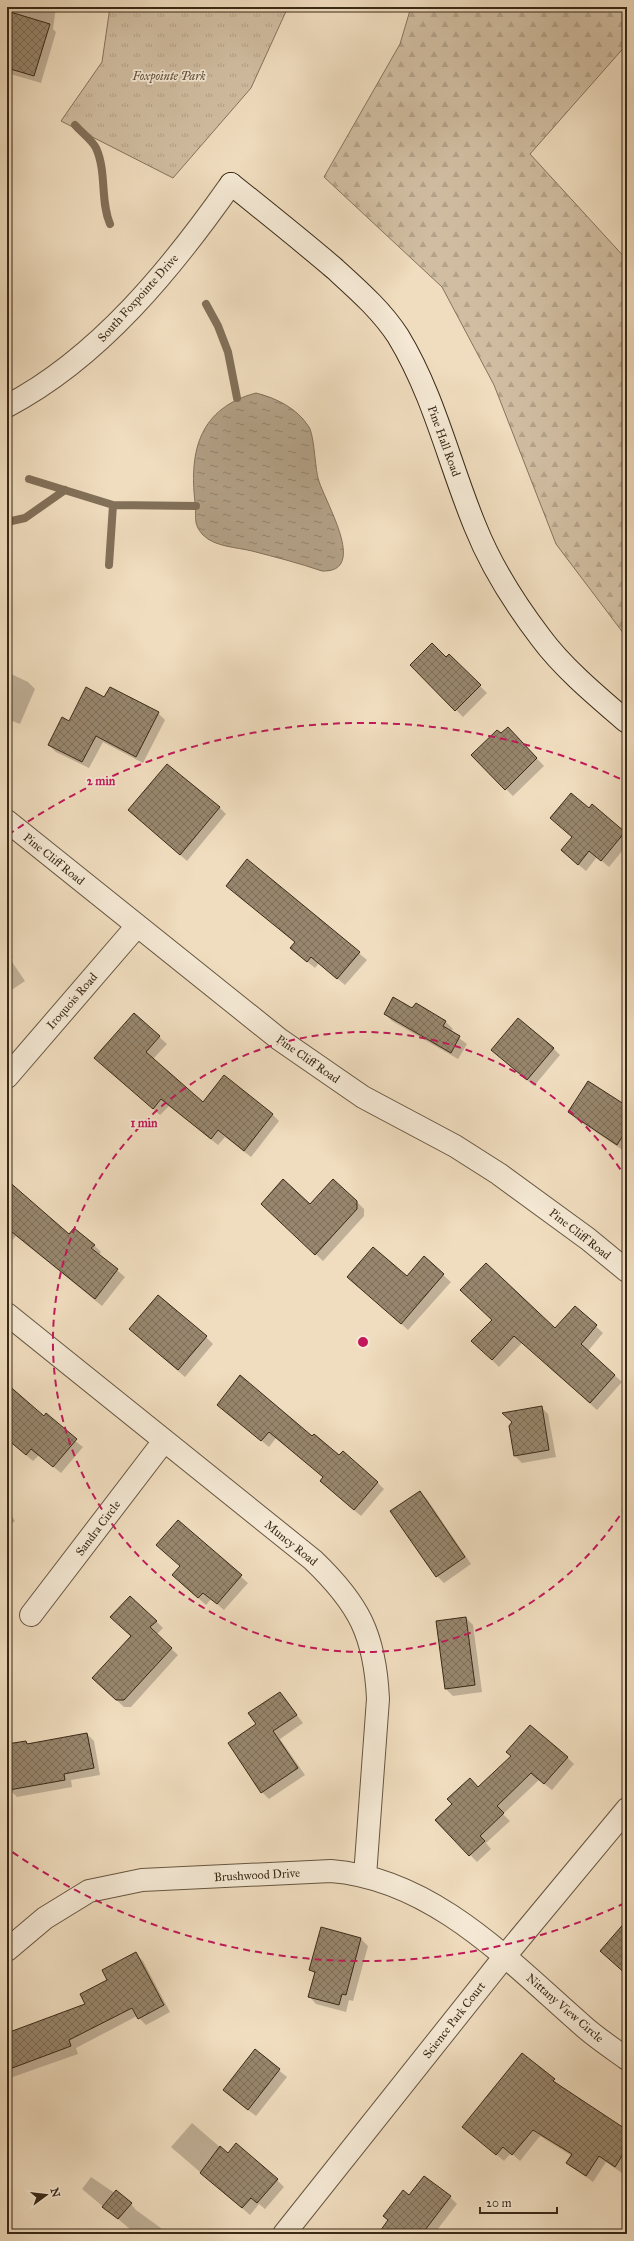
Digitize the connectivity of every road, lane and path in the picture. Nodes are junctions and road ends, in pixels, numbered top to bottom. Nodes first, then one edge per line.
1 (231, 184) joint
2 (7, 406) edge
3 (627, 722) edge
4 (7, 821) edge
5 (137, 926) junction
6 (7, 1077) edge
7 (627, 1271) edge
8 (7, 1314) edge
9 (164, 1441) junction
10 (31, 1615) dead end
11 (627, 1809) edge
12 (365, 1876) junction
13 (7, 1950) edge
14 (505, 1956) junction
15 (627, 2059) edge
16 (284, 2234) edge

1 - 2 street, South Foxpointe Drive
1 - 3 street, Pine Hall Road
4 - 5 street, Pine Cliff Road
5 - 6 street, Iroquois Road
5 - 7 street, Pine Cliff Road
8 - 9 street, Muncy Road
9 - 10 street, Sandra Circle
9 - 12 street, Muncy Road
11 - 14 street, Science Park Court
12 - 13 street, Brushwood Drive
12 - 14 street, Brushwood Drive
14 - 15 street, Nittany View Circle
14 - 16 street, Science Park Court

